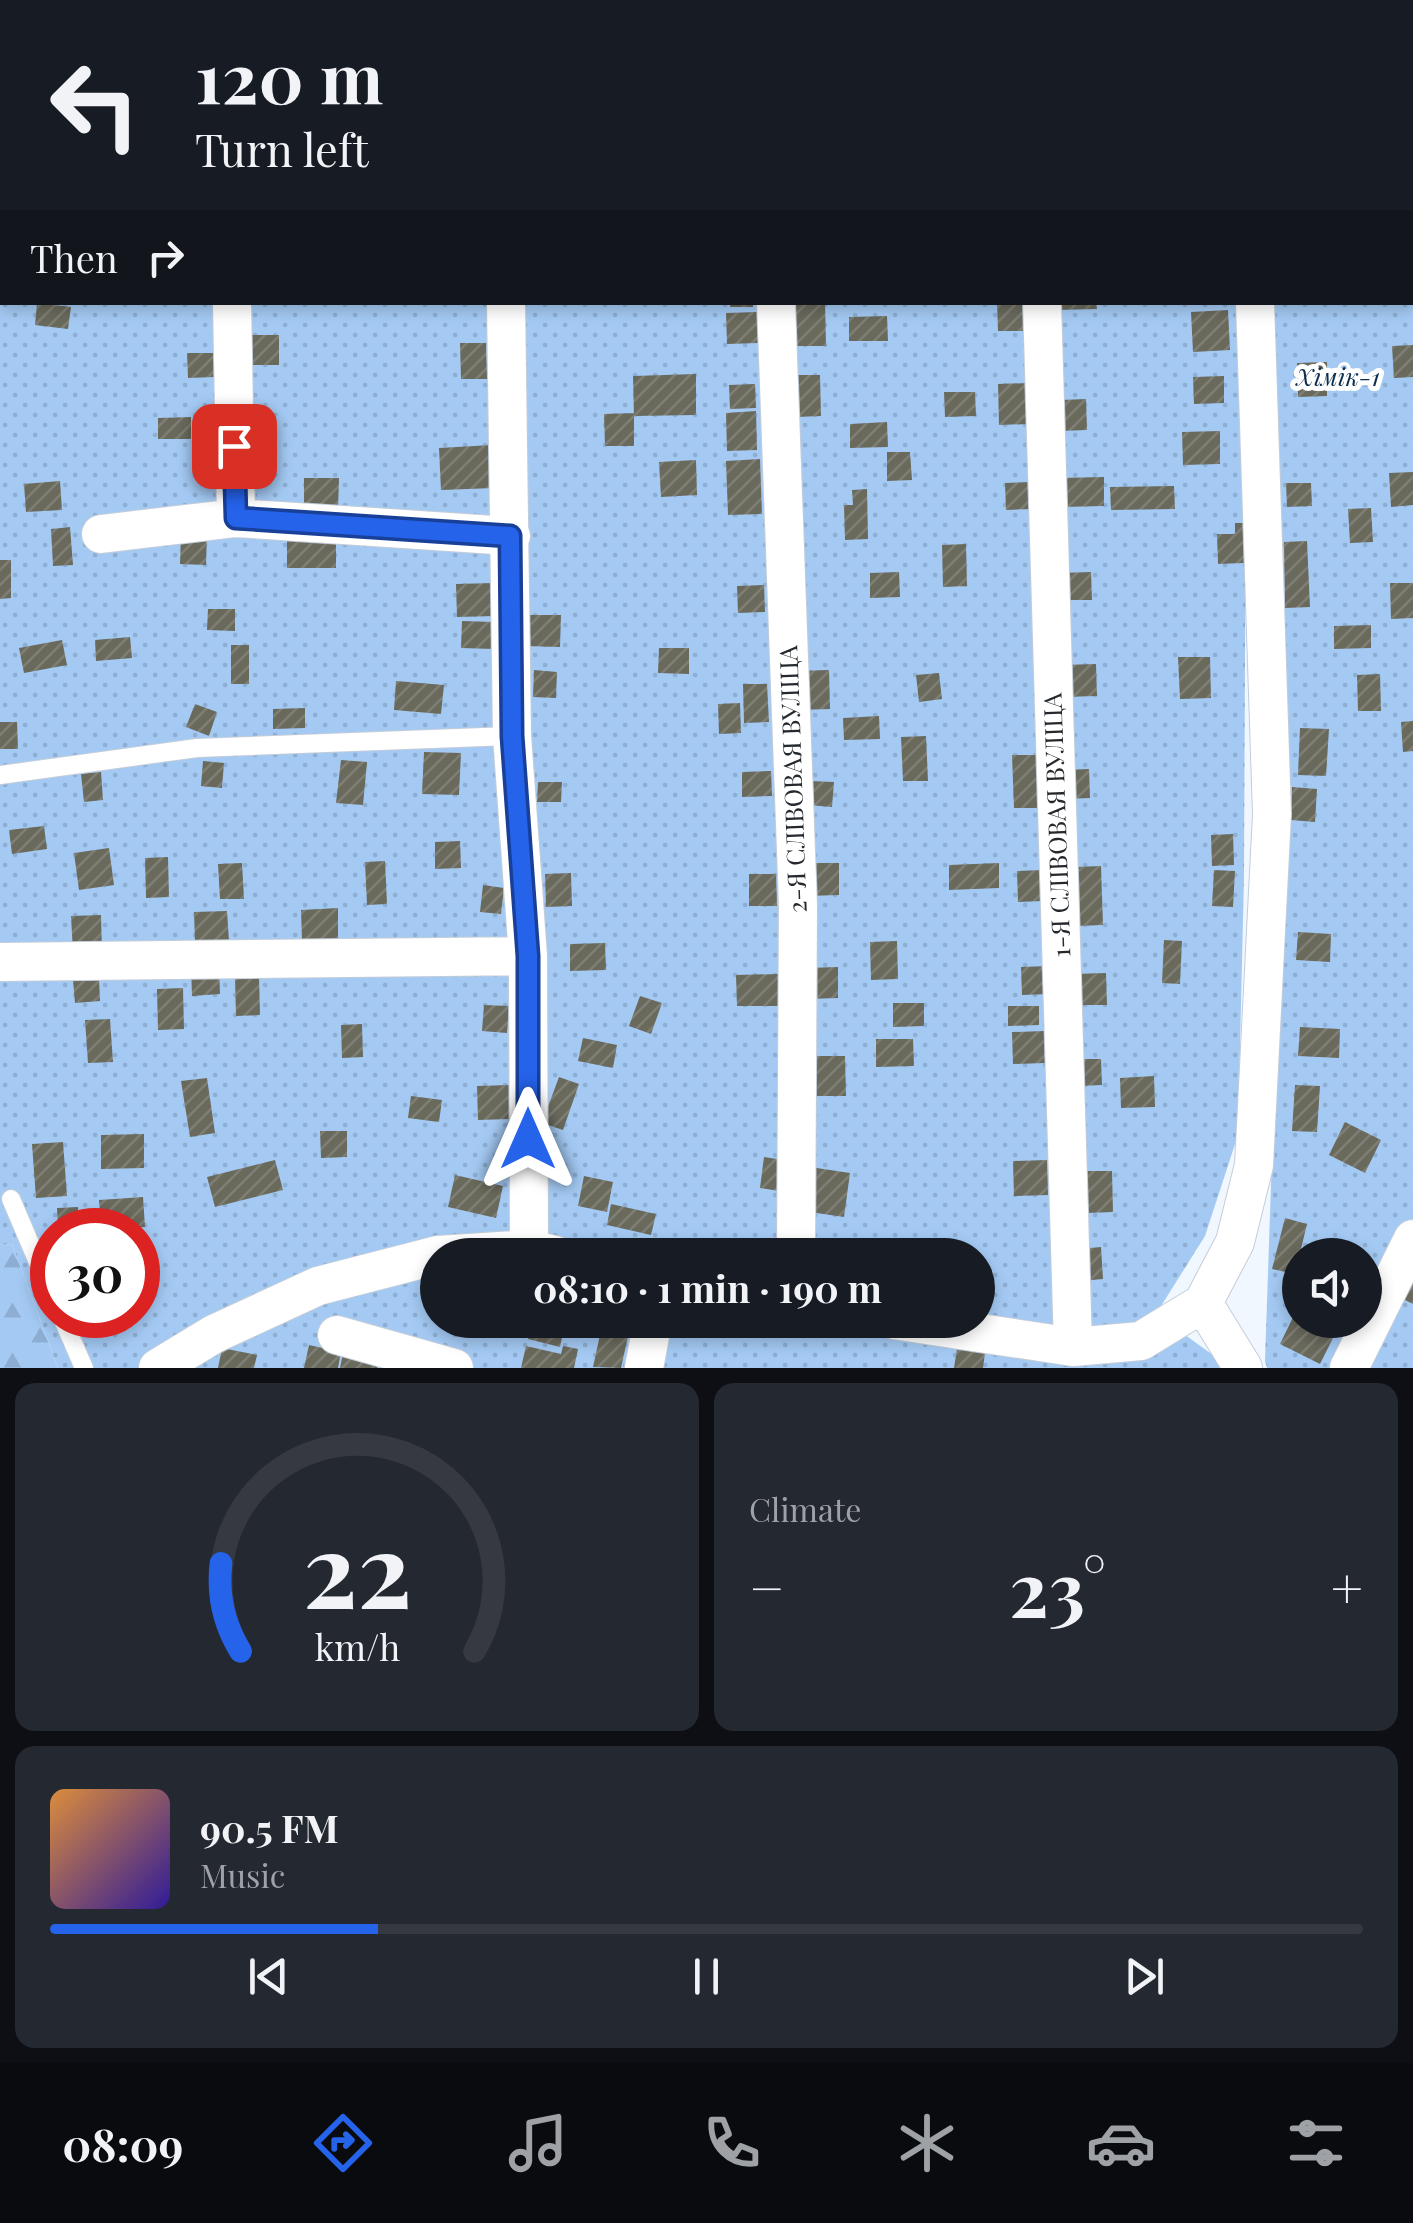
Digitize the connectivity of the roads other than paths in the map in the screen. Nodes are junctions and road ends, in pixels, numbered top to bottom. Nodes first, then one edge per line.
1 (232, 305) edge
2 (506, 305) edge
3 (776, 305) edge
4 (1042, 305) edge
5 (1254, 305) edge
6 (236, 518) junction
7 (101, 534) dead end
8 (510, 536) junction
9 (512, 736) junction
10 (0, 775) edge
11 (528, 956) junction
12 (0, 962) edge
13 (11, 1199) dead end
14 (541, 1238) edge
15 (796, 1238) edge
16 (1413, 1239) edge
17 (30, 1243) edge
18 (420, 1260) edge
19 (1203, 1303) junction
20 (337, 1335) dead end
21 (995, 1335) edge
22 (71, 1338) edge
23 (650, 1338) edge
24 (1073, 1347) junction
25 (84, 1368) edge
26 (158, 1368) edge
27 (454, 1368) edge
28 (644, 1368) edge
29 (1243, 1368) edge
30 (1349, 1368) edge

1 - 6 street
2 - 8 street
3 - 15 street, 2-Я СЛІВОВАЯ ВУЛІЦА
4 - 24 street, 1-Я СЛІВОВАЯ ВУЛІЦА
5 - 19 street
6 - 7 street
6 - 8 street
8 - 9 street
9 - 10 lane
9 - 11 street
11 - 12 street
11 - 14 street
13 - 17 lane
16 - 30 street
18 - 26 street
19 - 24 street
19 - 29 street
20 - 27 street
21 - 24 street
22 - 25 lane
23 - 28 street

